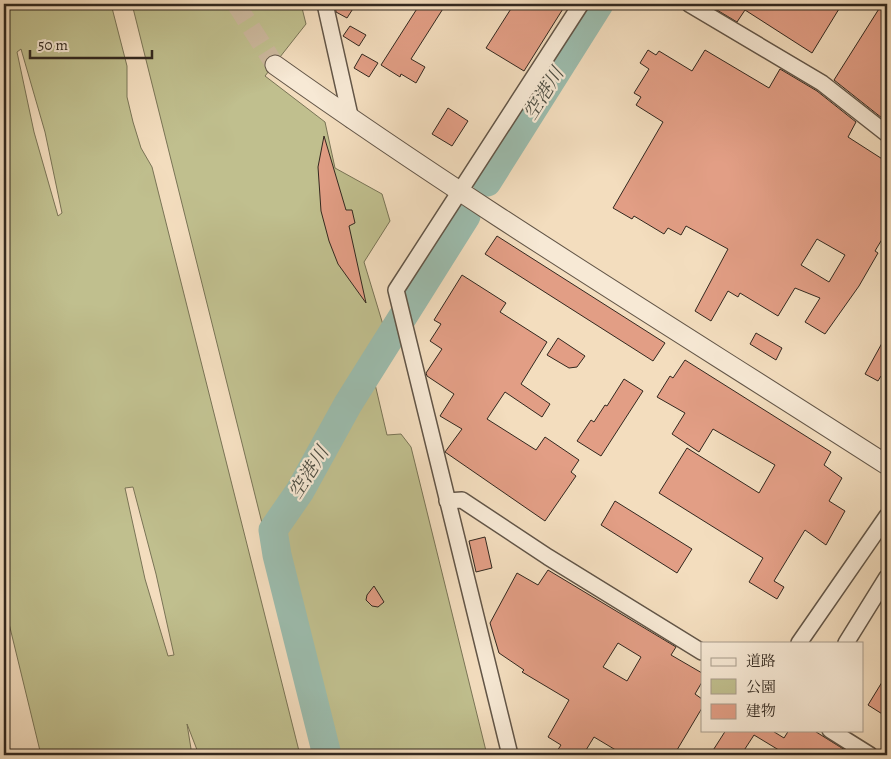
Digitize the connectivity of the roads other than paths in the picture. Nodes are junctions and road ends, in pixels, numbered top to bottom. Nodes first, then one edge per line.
1 (325, 4) edge
2 (581, 4) edge
3 (689, 4) edge
4 (275, 65) tunnel mouth
5 (351, 120) junction
6 (887, 134) edge
7 (460, 191) junction
8 (887, 465) edge
9 (447, 501) junction
10 (887, 516) edge
11 (887, 577) edge
12 (800, 642) edge
13 (847, 642) edge
14 (701, 651) edge
15 (833, 732) edge
16 (510, 755) edge
17 (870, 755) edge

1 - 5 street
2 - 7 street
3 - 6 street
4 - 5 street
5 - 7 street
7 - 8 street
7 - 9 street
9 - 14 street
9 - 16 street
10 - 12 street
11 - 13 street
15 - 17 street

